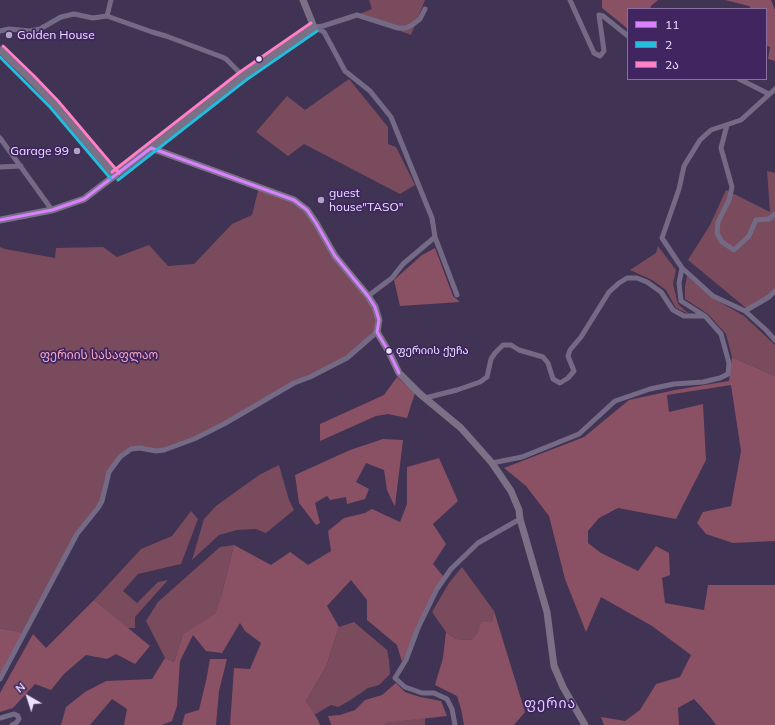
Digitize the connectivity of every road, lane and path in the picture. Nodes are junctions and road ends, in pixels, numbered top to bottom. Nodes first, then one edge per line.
1 (111, 0) edge
2 (303, 0) edge
3 (570, 0) edge
4 (425, 9) dead end
5 (107, 16) junction
6 (314, 27) junction
7 (0, 30) edge
8 (627, 35) edge
9 (0, 50) edge
10 (243, 76) junction
11 (741, 80) edge
12 (775, 89) edge
13 (769, 94) junction
14 (727, 125) junction
15 (0, 138) edge
16 (151, 148) junction
17 (21, 166) junction
18 (0, 167) edge
19 (115, 176) junction
20 (52, 210) junction
21 (775, 214) edge
22 (0, 220) edge
23 (434, 237) junction
24 (682, 268) junction
25 (775, 290) edge
26 (457, 295) dead end
27 (368, 296) junction
28 (745, 312) junction
29 (705, 316) junction
30 (377, 332) junction
31 (775, 340) edge
32 (425, 398) junction
33 (492, 463) junction
34 (520, 519) junction
35 (0, 679) edge
36 (0, 718) edge
37 (12, 725) edge
38 (455, 725) edge
39 (585, 725) edge

1 - 5 street
2 - 6 street
3 - 8 street
4 - 6 street
5 - 7 street
5 - 10 street
6 - 10 street
6 - 23 street
9 - 19 street
10 - 16 street
11 - 13 street
12 - 13 street
13 - 14 street
14 - 21 street
14 - 24 street
15 - 17 street
16 - 19 street
16 - 27 street
17 - 18 street
17 - 20 street
19 - 20 street
20 - 22 street
23 - 26 street
23 - 27 street
24 - 28 street
24 - 29 street
25 - 28 street
27 - 30 street
28 - 31 street
29 - 32 street
29 - 33 street
30 - 32 street
30 - 35 street
32 - 33 street
33 - 34 street
34 - 38 street
34 - 39 street
36 - 37 street

